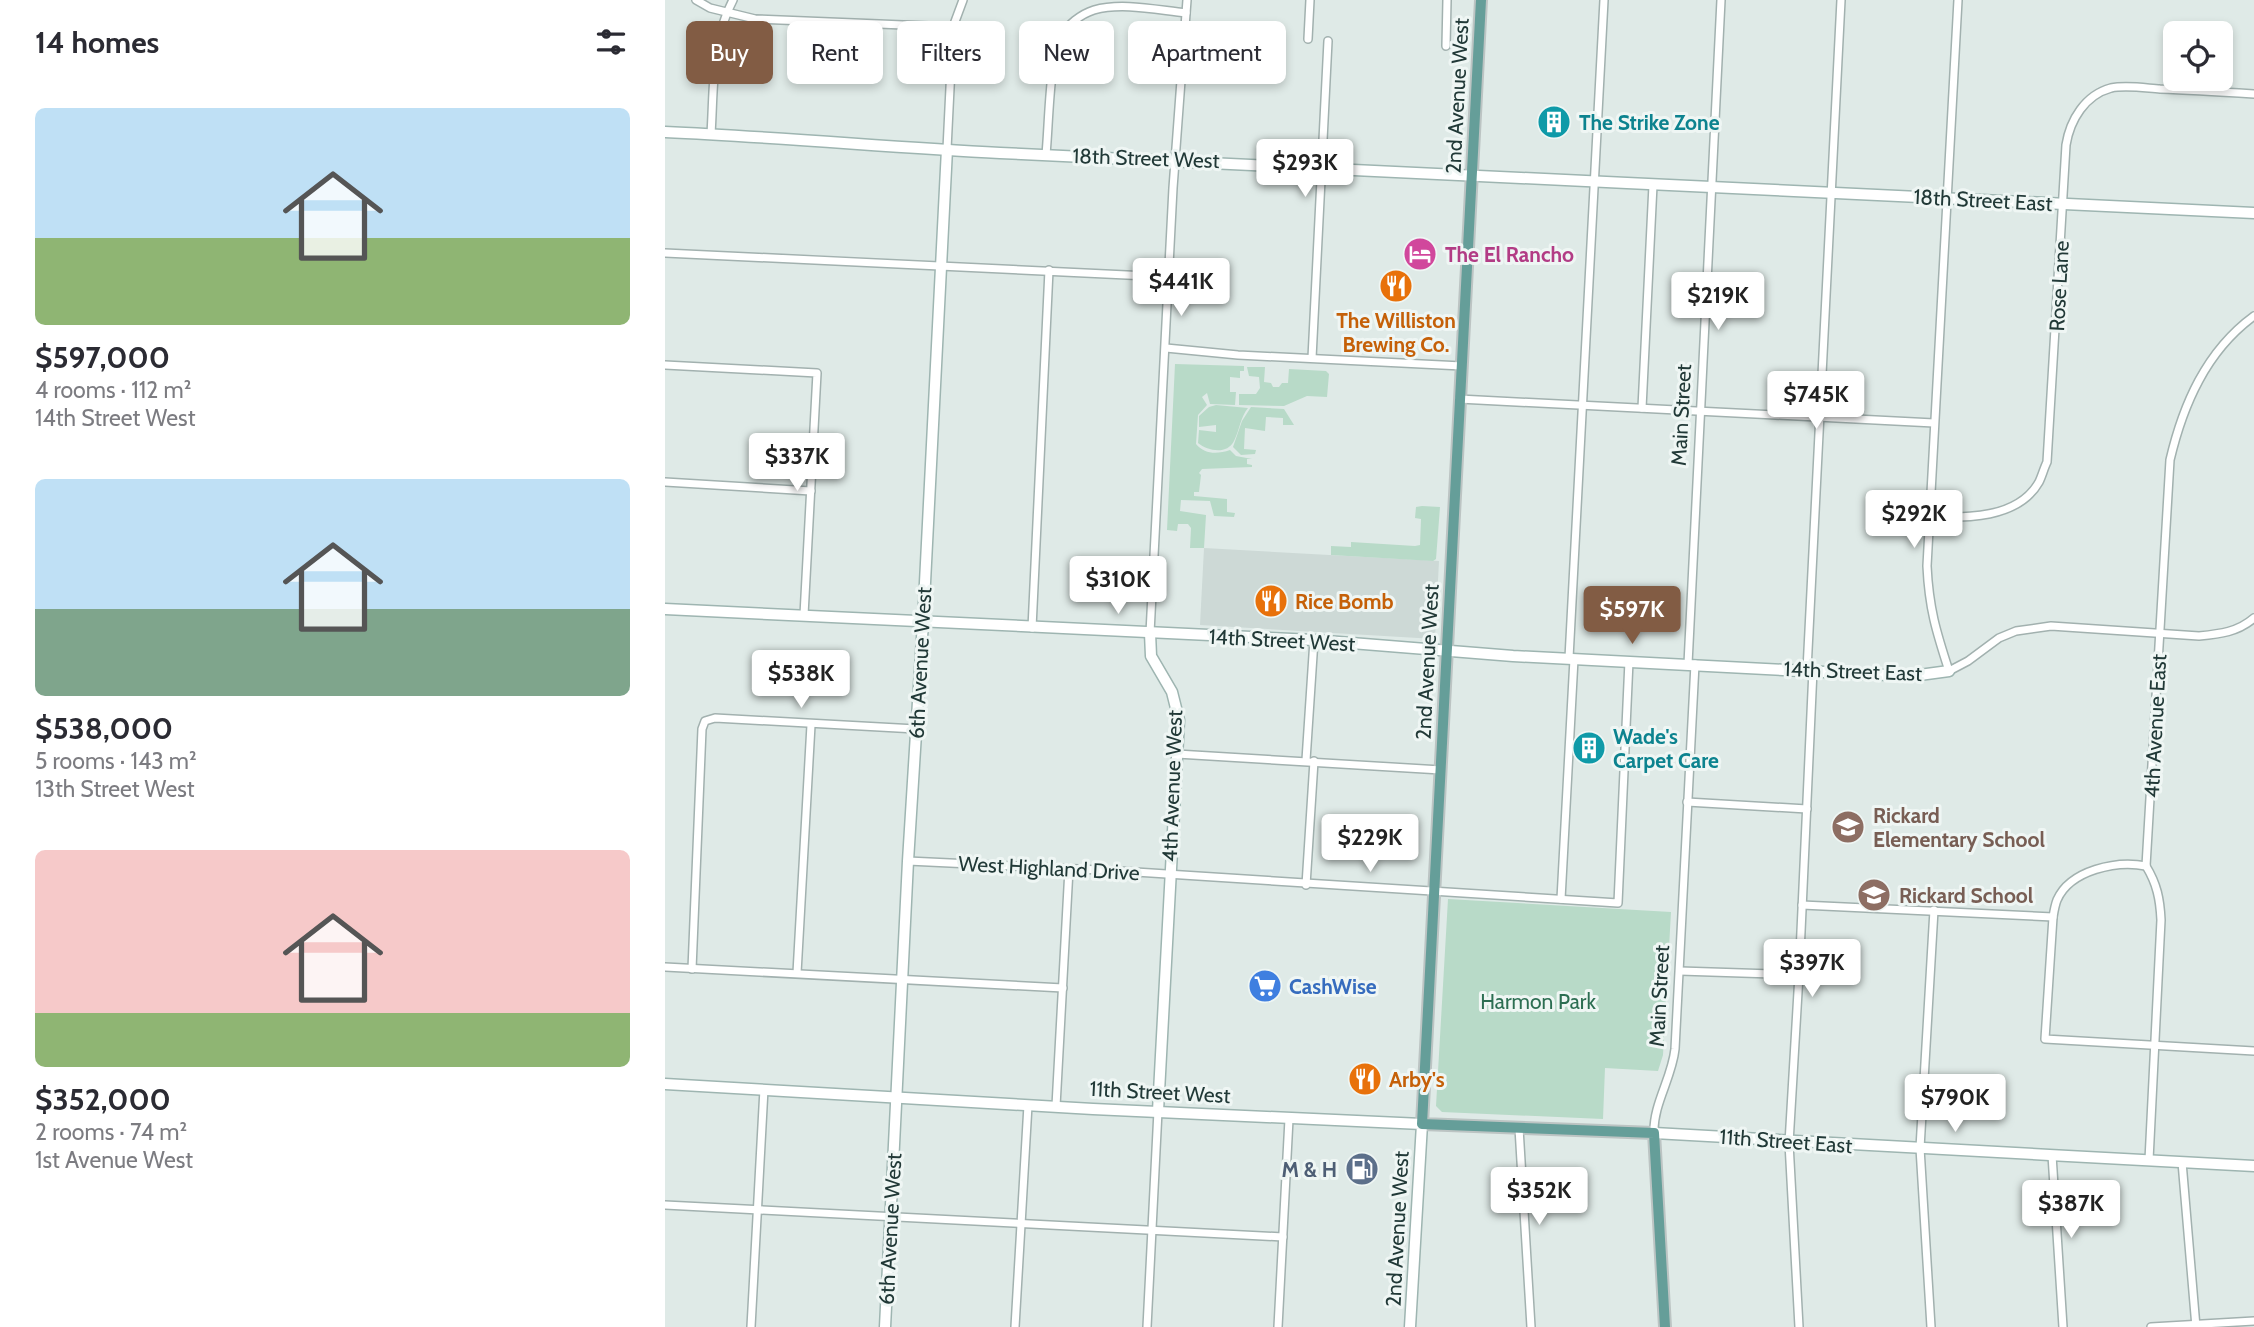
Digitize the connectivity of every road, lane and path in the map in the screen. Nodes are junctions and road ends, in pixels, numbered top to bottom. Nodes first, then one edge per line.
1 (697, 0) edge
2 (733, 0) edge
3 (963, 0) edge
4 (1187, 0) edge
5 (1310, 0) edge
6 (1447, 0) edge
7 (1481, 0) edge
8 (1604, 0) edge
9 (1721, 0) edge
10 (1841, 0) edge
11 (1958, 0) edge
12 (727, 12) junction
13 (1186, 13) junction
14 (955, 21) edge
15 (897, 25) edge
16 (1308, 40) dead end
17 (1328, 41) dead end
18 (1446, 46) dead end
19 (950, 84) edge
20 (2254, 94) edge
21 (665, 132) edge
22 (711, 134) junction
23 (947, 149) junction
24 (1046, 154) junction
25 (1175, 160) junction
26 (1321, 166) junction
27 (1472, 175) junction
28 (1594, 181) junction
29 (1653, 185) junction
30 (1711, 187) junction
31 (1832, 193) junction
32 (1947, 198) junction
33 (2063, 203) junction
34 (2254, 213) edge
35 (665, 253) edge
36 (941, 265) junction
37 (1049, 270) junction
38 (1169, 277) junction
39 (2254, 316) edge
40 (1166, 348) junction
41 (1312, 358) junction
42 (665, 365) edge
43 (1462, 366) junction
44 (1459, 399) junction
45 (1582, 405) junction
46 (1642, 408) junction
47 (1700, 411) junction
48 (1820, 417) junction
49 (1934, 423) junction
50 (665, 482) edge
51 (811, 491) junction
52 (1930, 517) junction
53 (665, 609) edge
54 (804, 615) junction
55 (2254, 619) edge
56 (923, 622) junction
57 (1032, 628) junction
58 (1150, 633) junction
59 (2160, 633) junction
60 (1314, 640) junction
61 (1447, 651) junction
62 (1572, 658) junction
63 (1629, 661) junction
64 (1692, 664) junction
65 (1810, 670) junction
66 (1949, 671) junction
67 (811, 725) junction
68 (916, 729) junction
69 (1177, 754) junction
70 (1310, 760) junction
71 (1441, 770) junction
72 (1687, 802) junction
73 (1807, 809) junction
74 (908, 861) junction
75 (2146, 866) junction
76 (1069, 869) junction
77 (1170, 875) junction
78 (1306, 885) junction
79 (1434, 892) junction
80 (1561, 899) junction
81 (1802, 905) junction
82 (1934, 909) junction
83 (2053, 917) junction
84 (665, 967) edge
85 (692, 969) junction
86 (1680, 971) junction
87 (797, 973) junction
88 (1799, 975) junction
89 (902, 979) junction
90 (1063, 988) junction
91 (2155, 1046) junction
92 (2254, 1051) edge
93 (665, 1084) edge
94 (764, 1089) junction
95 (896, 1097) junction
96 (1028, 1105) junction
97 (1056, 1106) junction
98 (1158, 1111) junction
99 (1289, 1119) junction
100 (1422, 1124) junction
101 (1519, 1128) junction
102 (1654, 1133) junction
103 (1789, 1143) junction
104 (1920, 1148) junction
105 (2052, 1155) junction
106 (2149, 1160) junction
107 (2182, 1162) junction
108 (2254, 1166) edge
109 (665, 1205) edge
110 (758, 1210) junction
111 (889, 1217) junction
112 (1021, 1224) junction
113 (1152, 1231) junction
114 (1283, 1237) junction
115 (2254, 1321) edge
116 (2195, 1326) edge
117 (751, 1327) edge
118 (885, 1327) edge
119 (1016, 1327) edge
120 (1147, 1327) edge
121 (1278, 1327) edge
122 (1411, 1327) edge
123 (1531, 1327) edge
124 (1665, 1327) edge
125 (1799, 1327) edge
126 (1931, 1327) edge
127 (2063, 1327) edge
128 (2151, 1327) edge

1 - 12 street
2 - 12 street
3 - 14 street, 6th Avenue West
4 - 13 street, 4th Avenue West
5 - 16 street
6 - 18 street
7 - 27 main road, 2nd Avenue West
8 - 28 street
9 - 30 street, Main Street
10 - 31 street
11 - 32 street
12 - 15 street
12 - 22 street
13 - 24 street
13 - 25 street, 4th Avenue West
17 - 26 street
19 - 23 street, 6th Avenue West
20 - 33 street, Rose Lane
21 - 22 street, 18th Street West
22 - 23 street, 18th Street West
23 - 24 street, 18th Street West
23 - 36 street, 6th Avenue West
24 - 25 street, 18th Street West
25 - 26 street, 18th Street West
25 - 38 street, 4th Avenue West
26 - 27 street, 18th Street West
26 - 41 street
27 - 28 street, 18th Street West
27 - 43 main road, 2nd Avenue West
28 - 29 street, 18th Street West
28 - 45 street
29 - 30 street, 18th Street West
29 - 46 street
30 - 31 street, 18th Street East
30 - 47 street, Main Street
31 - 32 street, 18th Street East
31 - 48 street
32 - 33 street, 18th Street East
32 - 49 street
33 - 34 street, 18th Street East
33 - 52 street, Rose Lane
35 - 36 street
36 - 37 street
36 - 56 street, 6th Avenue West
37 - 38 street
37 - 57 street
38 - 40 street, 4th Avenue West
39 - 59 street, 4th Avenue East
40 - 41 street
40 - 58 street, 4th Avenue West
41 - 43 street
42 - 51 street
43 - 44 main road, 2nd Avenue West
44 - 45 street
44 - 61 main road, 2nd Avenue West
45 - 46 street
45 - 62 street
46 - 47 street
47 - 48 street
47 - 64 street, Main Street
48 - 49 street
48 - 65 street
49 - 52 street
50 - 51 street
51 - 54 street
52 - 66 street
53 - 54 street, 14th Street West
54 - 56 street, 14th Street West
55 - 59 street, 14th Street East
56 - 57 street, 14th Street West
56 - 68 street, 6th Avenue West
57 - 58 street, 14th Street West
58 - 60 street, 14th Street West
58 - 69 street, 4th Avenue West
59 - 66 street, 14th Street East
59 - 75 street, 4th Avenue East
60 - 61 street, 14th Street West
60 - 70 street
61 - 62 street, 14th Street West
61 - 71 main road, 2nd Avenue West
62 - 63 street, 14th Street West
62 - 80 street
63 - 64 street, 14th Street West
63 - 80 street, West Highland Drive
64 - 65 street, 14th Street East
64 - 72 street, Main Street
65 - 66 street, 14th Street East
65 - 73 street
67 - 68 street
67 - 85 street
67 - 87 street
68 - 74 street, 6th Avenue West
69 - 70 street
69 - 77 street, 4th Avenue West
70 - 71 street
70 - 78 street
71 - 79 main road, 2nd Avenue West
72 - 73 street
72 - 86 street, Main Street
73 - 81 street
74 - 76 street, West Highland Drive
74 - 89 street, 6th Avenue West
75 - 83 street
75 - 91 street, 4th Avenue East
76 - 77 street, West Highland Drive
76 - 90 street
77 - 78 street, West Highland Drive
77 - 98 street, 4th Avenue West
78 - 79 street, West Highland Drive
79 - 80 street, West Highland Drive
79 - 100 main road, 2nd Avenue West
81 - 82 street
81 - 88 street
82 - 83 street
82 - 104 street
83 - 91 street
84 - 85 street
85 - 87 street
86 - 88 street
86 - 102 street, Main Street
87 - 89 street
88 - 103 street
89 - 90 street
89 - 95 street, 6th Avenue West
90 - 97 street
91 - 92 street
91 - 106 street, 4th Avenue East
93 - 94 street, 11th Street West
94 - 95 street, 11th Street West
94 - 110 street
95 - 96 street, 11th Street West
95 - 111 street, 6th Avenue West
96 - 97 street, 11th Street West
96 - 112 street
97 - 98 street, 11th Street West
98 - 99 street, 11th Street West
98 - 113 street, 4th Avenue West
99 - 100 street, 11th Street West
99 - 114 street
100 - 101 main road, 11th Street West
100 - 122 street, 2nd Avenue West
101 - 102 main road, 11th Street West
101 - 123 street
102 - 103 street, 11th Street East
102 - 124 main road, Main Street
103 - 104 street, 11th Street East
103 - 125 street
104 - 105 street, 11th Street East
104 - 126 street
105 - 106 street, 11th Street East
105 - 127 street
106 - 107 street, 11th Street East
107 - 108 street, 11th Street East
107 - 116 street
109 - 110 street
110 - 111 street
110 - 117 street
111 - 112 street
111 - 118 street, 6th Avenue West
112 - 113 street
112 - 119 street
113 - 114 street
113 - 120 street, 4th Avenue West
114 - 121 street
115 - 116 street
116 - 128 street

